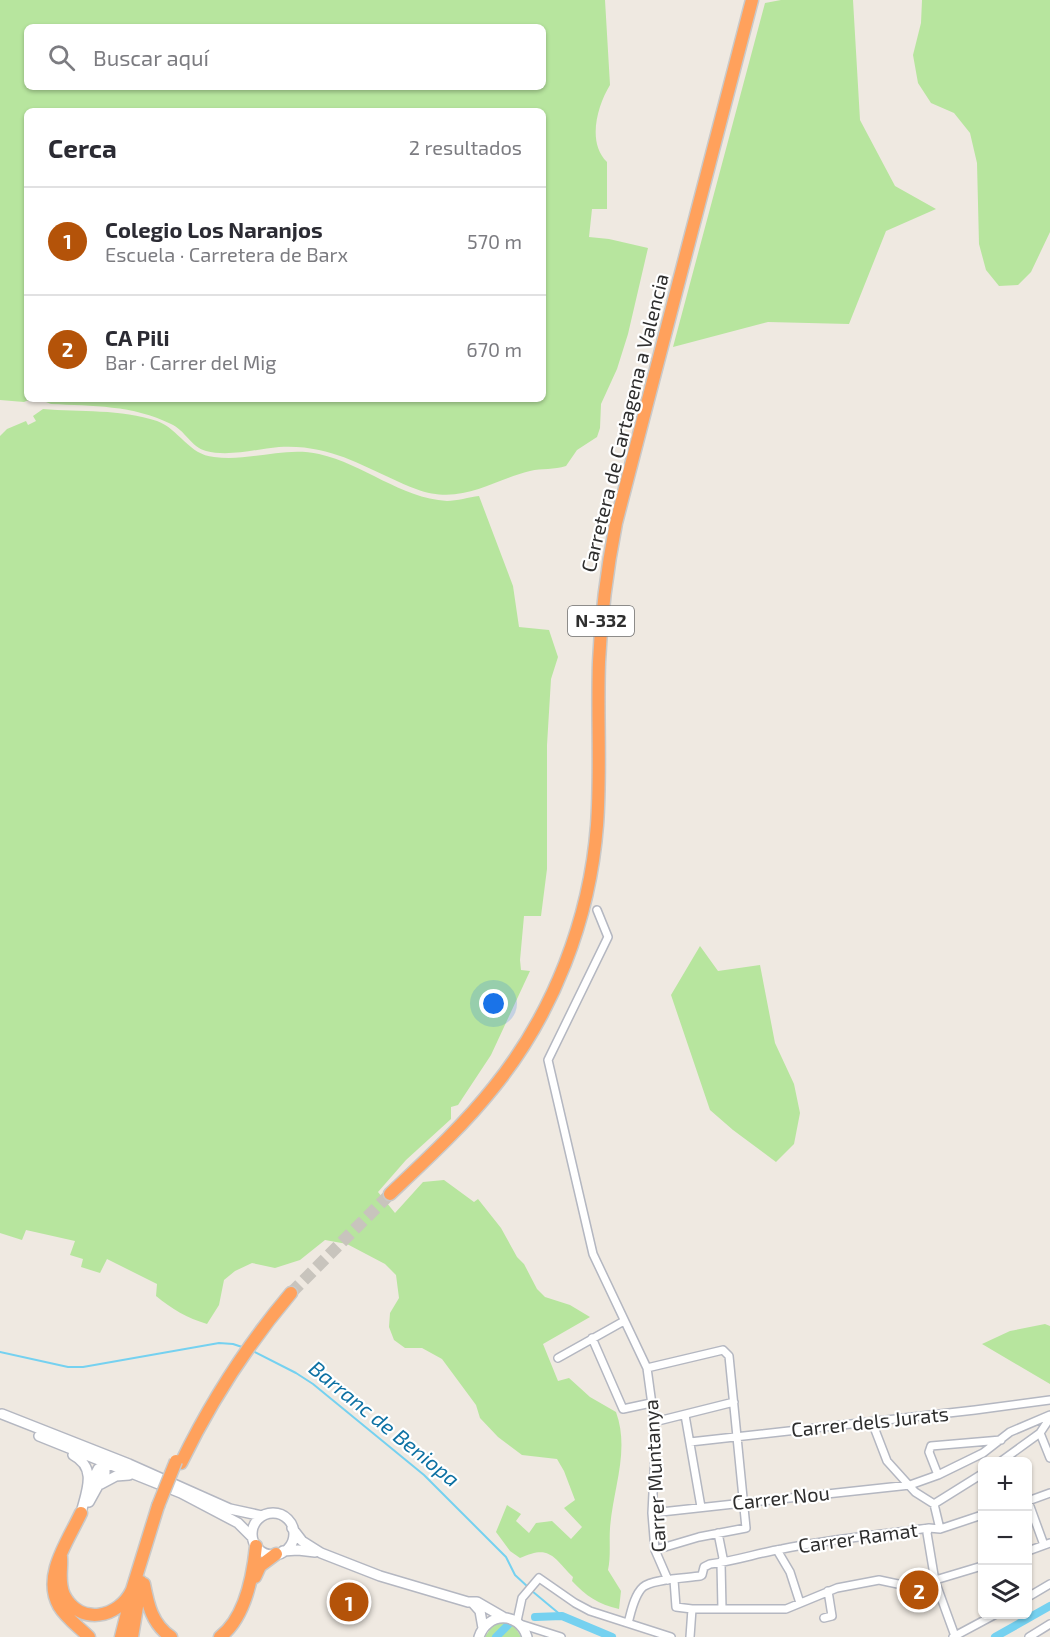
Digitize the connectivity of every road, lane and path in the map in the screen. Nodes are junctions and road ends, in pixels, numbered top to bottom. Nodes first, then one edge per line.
1 (752, 0) edge
2 (597, 910) dead end
3 (390, 1194) tunnel mouth
4 (291, 1293) tunnel mouth
5 (624, 1321) junction
6 (592, 1338) junction
7 (558, 1358) dead end
8 (647, 1368) junction
9 (1049, 1400) edge
10 (734, 1402) junction
11 (651, 1403) junction
12 (1, 1414) edge
13 (686, 1415) junction
14 (1050, 1416) edge
15 (654, 1422) junction
16 (872, 1422) junction
17 (1040, 1433) junction
18 (51, 1434) junction
19 (39, 1436) junction
20 (737, 1436) junction
21 (1001, 1440) junction
22 (690, 1442) junction
23 (1006, 1457) edge
24 (1050, 1458) edge
25 (105, 1463) junction
26 (938, 1475) junction
27 (137, 1476) junction
28 (978, 1476) edge
29 (100, 1484) junction
30 (910, 1485) junction
31 (88, 1488) junction
32 (1050, 1493) edge
33 (1032, 1500) edge
34 (744, 1502) junction
35 (934, 1504) junction
36 (222, 1505) junction
37 (160, 1506) junction
38 (700, 1507) junction
39 (1032, 1510) edge
40 (652, 1513) junction
41 (81, 1514) junction
42 (262, 1516) junction
43 (978, 1516) edge
44 (292, 1528) junction
45 (929, 1528) junction
46 (940, 1529) junction
47 (718, 1533) junction
48 (254, 1542) junction
49 (1047, 1544) edge
50 (655, 1550) junction
51 (777, 1550) junction
52 (1032, 1550) edge
53 (280, 1553) junction
54 (321, 1553) junction
55 (61, 1557) junction
56 (721, 1563) junction
57 (978, 1567) edge
58 (143, 1575) junction
59 (671, 1580) junction
60 (935, 1581) junction
61 (1050, 1584) edge
62 (132, 1590) junction
63 (828, 1591) junction
64 (1032, 1595) edge
65 (472, 1602) junction
66 (800, 1604) junction
67 (692, 1609) junction
68 (722, 1609) junction
69 (503, 1617) junction
70 (824, 1618) dead end
71 (986, 1619) edge
72 (518, 1623) junction
73 (628, 1623) junction
74 (1050, 1624) edge
75 (481, 1633) edge
76 (552, 1634) junction
77 (954, 1636) edge
78 (89, 1637) edge
79 (121, 1637) edge
80 (132, 1637) edge
81 (171, 1637) edge
82 (220, 1637) edge
83 (233, 1637) edge
84 (527, 1637) edge
85 (542, 1637) edge
86 (561, 1637) edge
87 (671, 1637) edge
88 (690, 1637) edge
89 (1029, 1637) edge

1 - 3 highway, Carretera de Cartagena a Valencia / N-332
2 - 5 street, Carrer Muntanya
4 - 37 highway
5 - 6 street
5 - 8 street, Carrer Muntanya
6 - 7 street
6 - 11 street
8 - 10 street
8 - 11 street, Carrer Muntanya
9 - 14 street
9 - 16 street, Carrer dels Jurats
10 - 13 street
10 - 20 street
11 - 15 street, Carrer Muntanya
12 - 18 street
12 - 19 street
13 - 15 street
13 - 22 street
14 - 17 street
14 - 21 street, Carrer Nou
15 - 40 street, Carrer Muntanya
16 - 20 street, Carrer dels Jurats
16 - 30 street
17 - 23 street
17 - 24 street
18 - 25 street
18 - 36 street
19 - 25 street
19 - 31 street
20 - 22 street, Carrer dels Jurats
20 - 34 street
21 - 26 street, Carrer Nou
21 - 26 street
22 - 38 street
25 - 27 street
25 - 29 street
25 - 31 street
25 - 36 street
26 - 30 street, Carrer Nou
27 - 29 street
27 - 48 street
28 - 35 street
29 - 41 street
30 - 34 street, Carrer Nou
30 - 35 street
31 - 41 street
32 - 33 street
34 - 38 street, Carrer Nou
34 - 47 street
35 - 46 street
36 - 42 street
37 - 58 highway
37 - 62 highway
38 - 40 street, Carrer Nou
39 - 49 street
40 - 50 street, Carrer Muntanya
41 - 55 highway
42 - 44 street
42 - 48 street
43 - 46 street
44 - 53 street
44 - 54 street
45 - 46 street, Carrer Ramat
45 - 51 street, Carrer Ramat
45 - 60 street
47 - 50 street
47 - 56 street
48 - 53 street
48 - 82 highway
49 - 52 street
50 - 59 street, Carrer Muntanya
51 - 56 street, Carrer Ramat
51 - 66 street
53 - 54 street
53 - 83 highway
54 - 65 street
55 - 62 highway
55 - 78 highway
56 - 59 street, Carrer Ramat
56 - 68 street
57 - 60 street
58 - 80 highway
58 - 81 highway
59 - 67 street, Carrer Muntanya
59 - 73 street
60 - 63 street
60 - 77 street
61 - 64 street
62 - 79 highway
63 - 66 street
63 - 70 street
65 - 69 street
65 - 75 street
66 - 68 street
67 - 68 street
67 - 88 street
69 - 72 street
69 - 75 street
71 - 77 street
72 - 73 street
72 - 76 street
72 - 84 street
73 - 87 street
74 - 89 street
76 - 85 street
76 - 86 street

